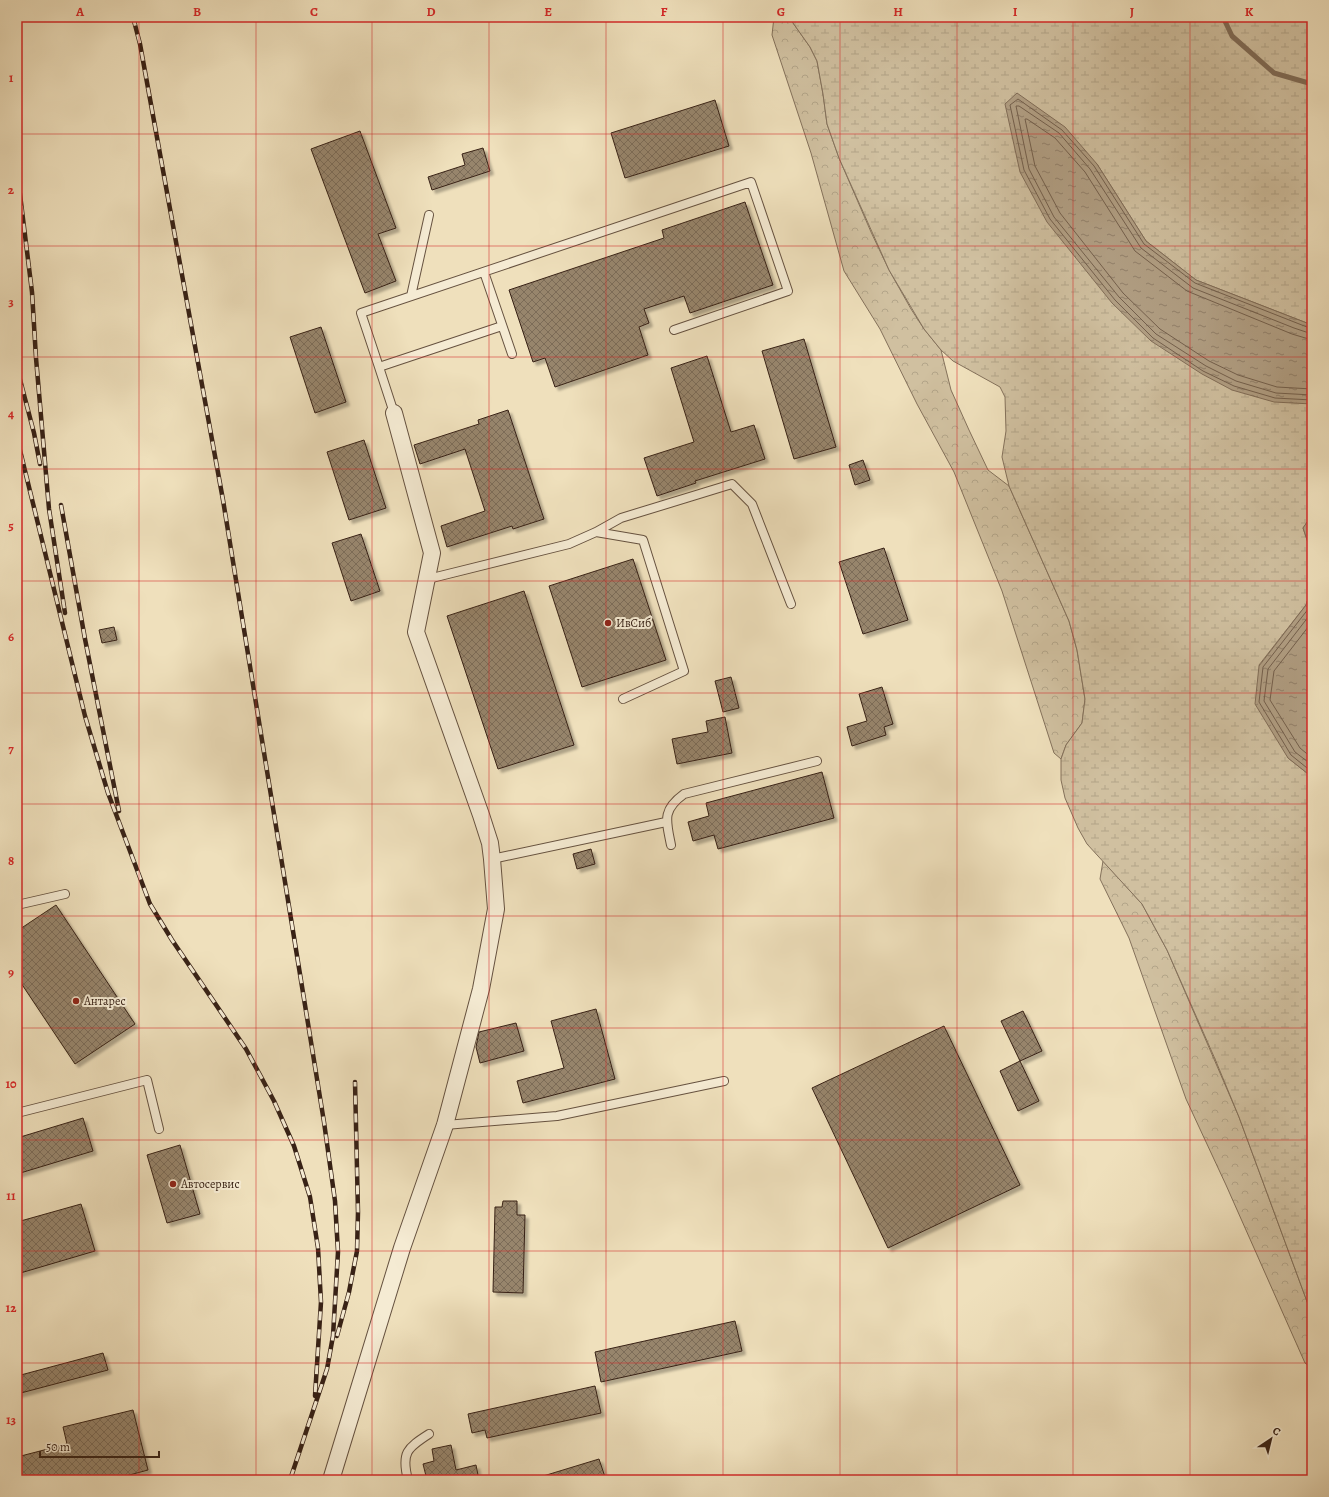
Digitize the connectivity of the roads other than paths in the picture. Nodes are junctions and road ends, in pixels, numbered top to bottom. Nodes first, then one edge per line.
1 (429, 215) dead end
2 (484, 272) junction
3 (411, 296) junction
4 (502, 326) junction
5 (674, 330) dead end
6 (512, 354) dead end
7 (379, 367) junction
8 (394, 413) joint
9 (596, 532) junction
10 (428, 579) junction
11 (791, 604) dead end
12 (623, 699) dead end
13 (817, 761) dead end
14 (666, 822) junction
15 (671, 845) dead end
16 (492, 859) junction
17 (65, 894) dead end
18 (17, 906) edge
19 (724, 1081) dead end
20 (17, 1112) edge
21 (445, 1126) junction
22 (159, 1128) dead end
23 (429, 1434) dead end
24 (330, 1480) edge
25 (408, 1480) edge

1 - 3 lane
2 - 3 lane
2 - 4 lane
2 - 5 lane
3 - 7 lane
4 - 6 lane
4 - 7 lane
7 - 8 lane
8 - 10 street
9 - 10 lane
9 - 11 lane
9 - 12 lane
10 - 16 street
13 - 14 lane
14 - 15 lane
14 - 16 lane
16 - 21 street
17 - 18 lane
19 - 21 lane
20 - 22 lane
21 - 24 street
23 - 25 lane

